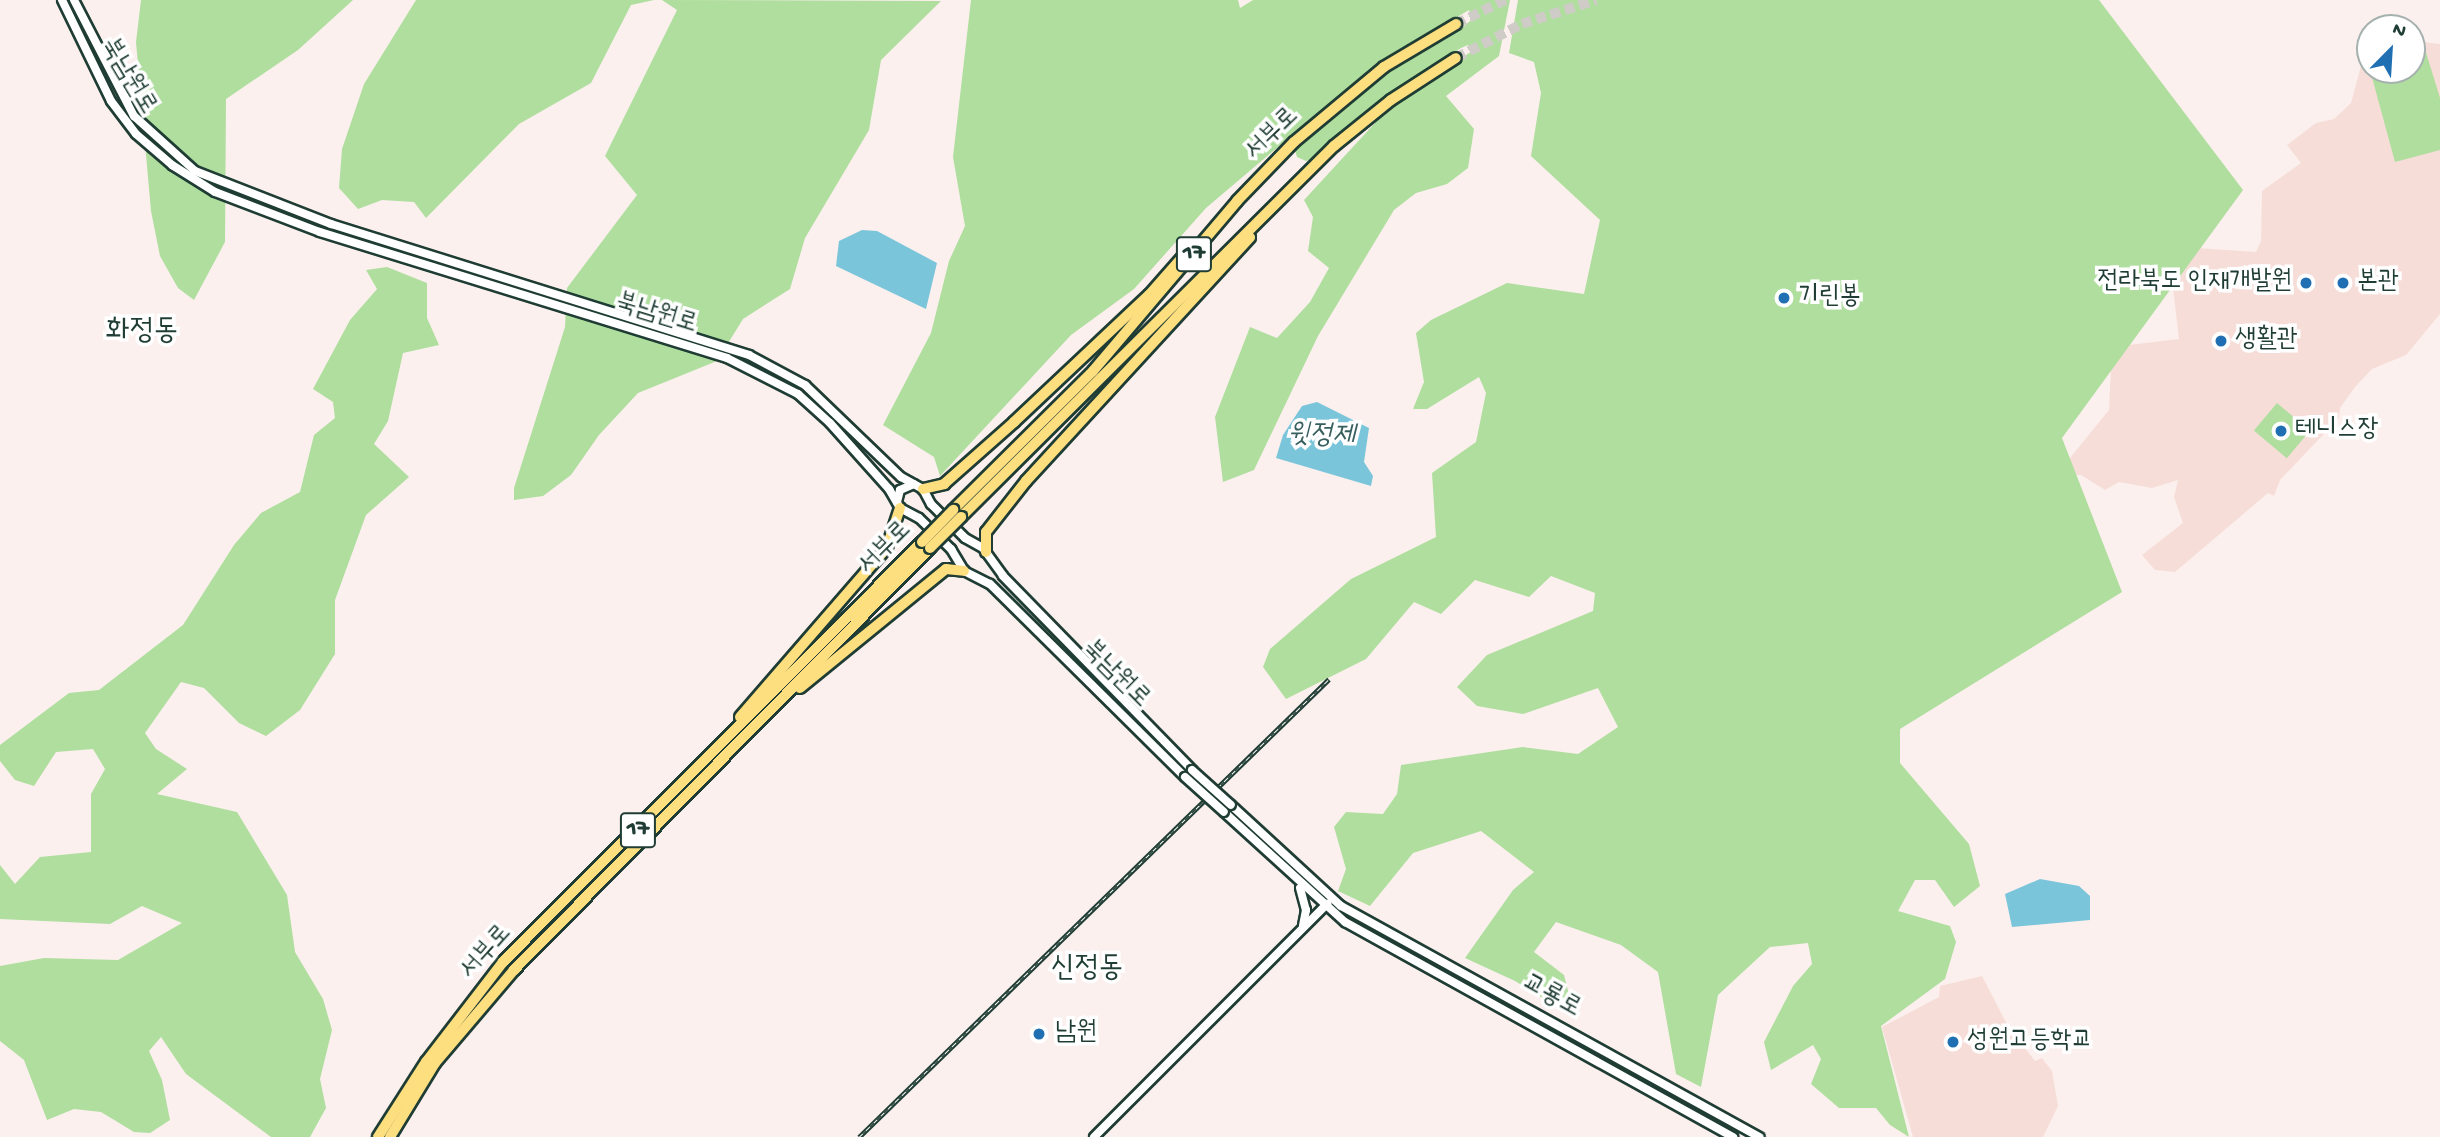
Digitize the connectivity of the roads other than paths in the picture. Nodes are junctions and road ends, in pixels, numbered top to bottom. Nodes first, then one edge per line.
1 (62, 0) edge
2 (74, 0) edge
3 (1456, 24) tunnel mouth
4 (1456, 58) tunnel mouth
5 (1334, 146) junction
6 (1237, 201) junction
7 (918, 487) junction
8 (899, 506) junction
9 (957, 514) junction
10 (987, 554) junction
11 (969, 572) junction
12 (706, 767) junction
13 (1188, 774) junction
14 (1299, 884) junction
15 (1332, 899) junction
16 (1324, 908) junction
17 (1302, 929) junction
18 (378, 1137) edge
19 (390, 1137) edge
20 (1094, 1137) edge
21 (1733, 1137) edge
22 (1760, 1137) edge

1 - 8 street, 북남원로
2 - 7 street, 북남원로
3 - 6 highway, 서부로 / 17
4 - 5 highway, 서부로 / 17
5 - 9 highway, 서부로 / 17
5 - 10 highway
6 - 7 highway
6 - 9 highway, 서부로 / 17
7 - 8 street
7 - 10 street, 북남원로
8 - 11 street, 북남원로
8 - 12 highway
9 - 12 highway, 서부로 / 17, bridge
10 - 11 street
10 - 13 street, 북남원로
11 - 12 highway
11 - 13 street, 북남원로
12 - 18 highway, 서부로 / 17
12 - 19 highway, 서부로 / 17
13 - 14 street, 교룡로, bridge
13 - 15 street, 교룡로, bridge
14 - 16 street, 교룡로
14 - 17 street
15 - 16 street
15 - 22 street, 교룡로
16 - 17 street
16 - 21 street, 교룡로
17 - 20 street

